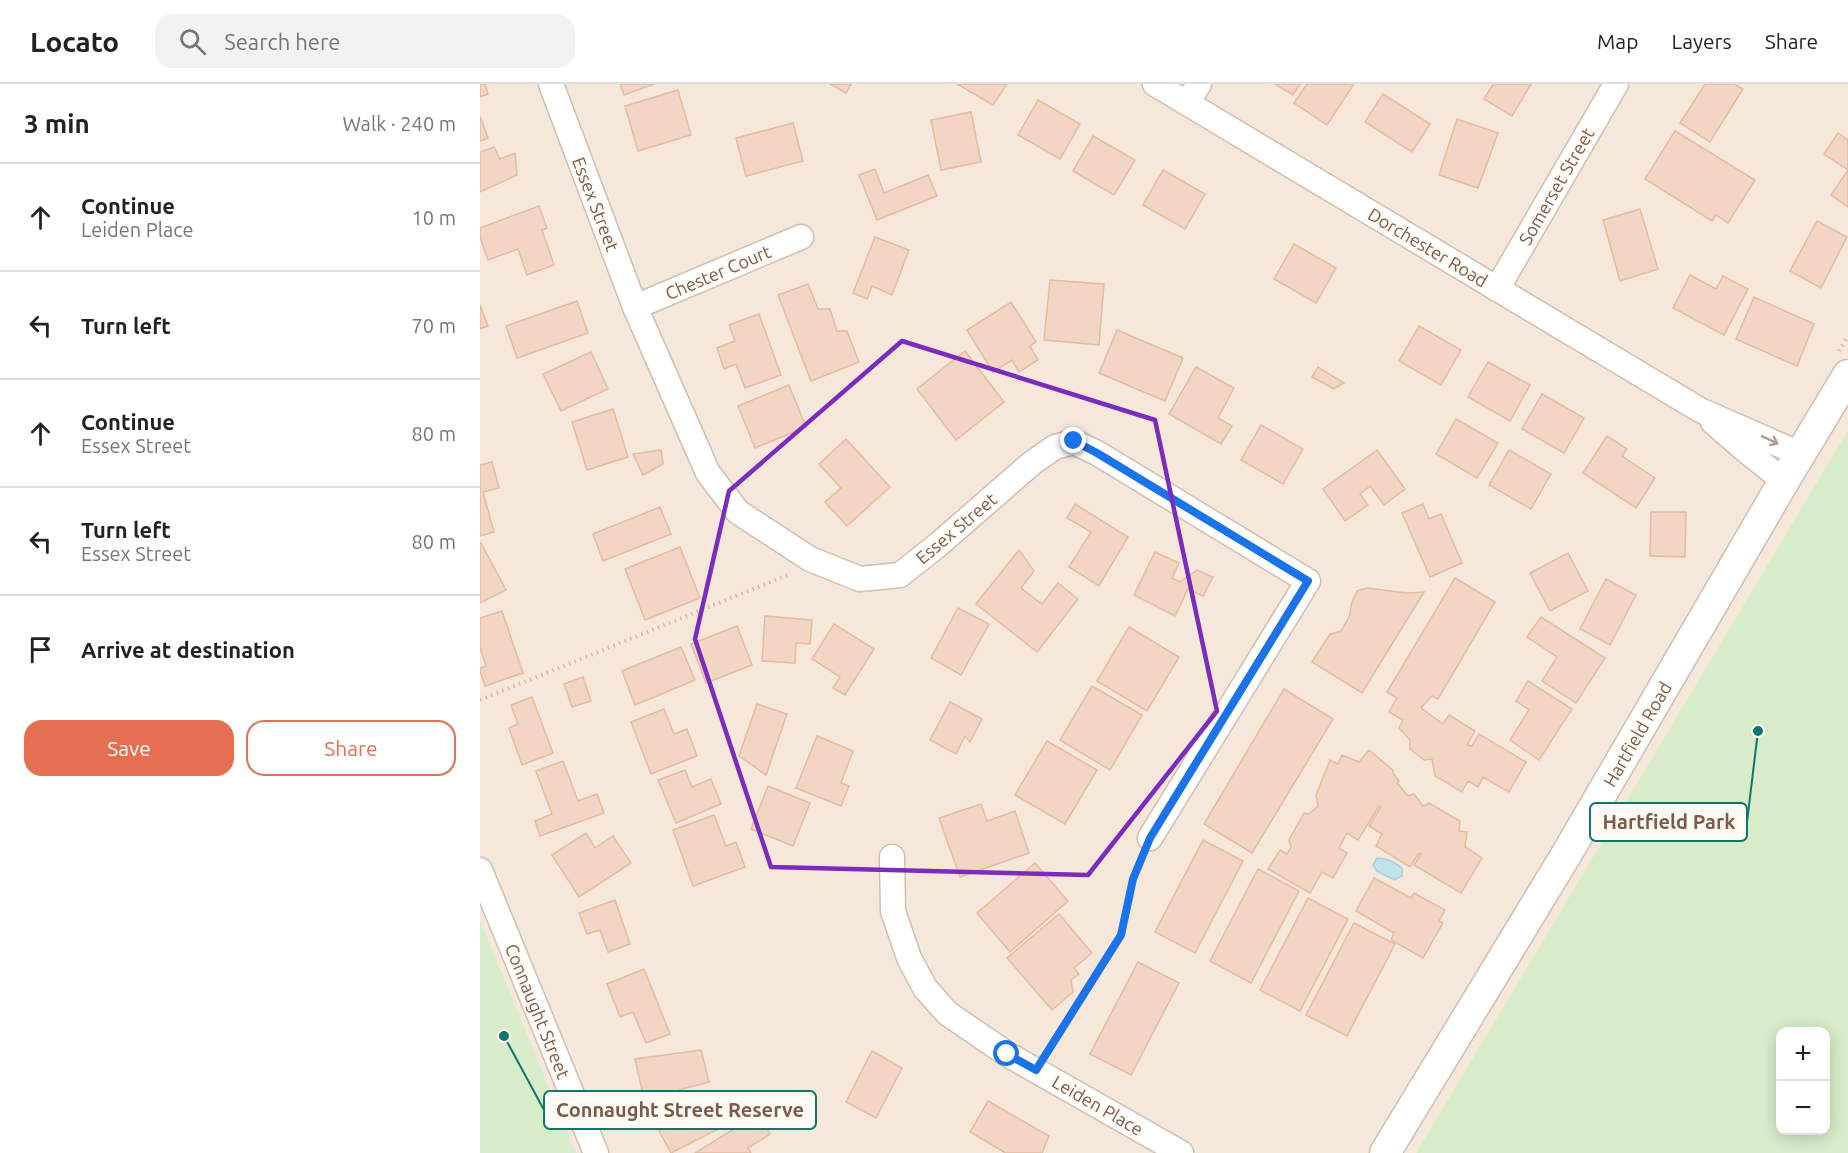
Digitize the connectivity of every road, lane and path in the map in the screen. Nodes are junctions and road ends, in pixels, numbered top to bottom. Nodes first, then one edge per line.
1 (551, 84) edge
2 (1155, 84) edge
3 (1616, 84) edge
4 (1193, 94) edge
5 (801, 237) dead end
6 (1497, 289) junction
7 (635, 307) junction
8 (1848, 375) edge
9 (1700, 410) junction
10 (1800, 454) junction
11 (1784, 481) junction
12 (810, 559) junction
13 (480, 699) edge
14 (1150, 838) joint
15 (892, 857) dead end
16 (480, 870) edge
17 (1036, 1070) junction
18 (596, 1153) edge
19 (1181, 1153) edge
20 (1385, 1153) edge

1 - 7 street, Essex Street
2 - 4 street, Dorchester Road
3 - 6 street, Somerset Street
4 - 6 street, Dorchester Road
5 - 7 street, Chester Court
6 - 9 street, Dorchester Road
7 - 12 street, Essex Street
8 - 10 street, Hartfield Road
9 -> 10 street, Dorchester Road
9 - 11 street, Dorchester Road
10 - 11 street, Hartfield Road
11 - 20 street, Hartfield Road
12 - 13 path
12 - 14 street, Essex Street
14 - 17 path
15 - 17 street, Leiden Place
16 - 18 street, Connaught Street
17 - 19 street, Leiden Place

